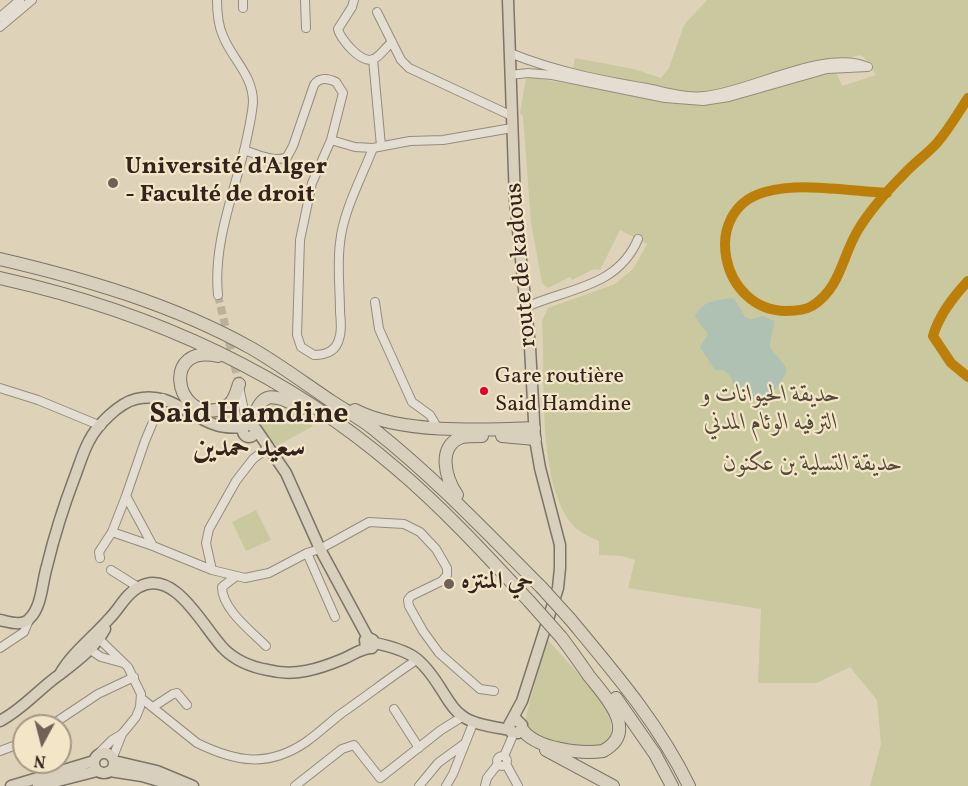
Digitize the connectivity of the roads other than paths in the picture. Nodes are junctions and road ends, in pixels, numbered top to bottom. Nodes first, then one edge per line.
1 (20, 0) edge
2 (33, 0) edge
3 (217, 0) edge
4 (305, 0) edge
5 (354, 0) edge
6 (508, 0) edge
7 (376, 12) dead end
8 (0, 17) edge
9 (0, 27) edge
10 (306, 28) dead end
11 (392, 42) junction
12 (510, 53) junction
13 (373, 59) junction
14 (510, 75) junction
15 (512, 116) junction
16 (512, 128) junction
17 (331, 140) junction
18 (377, 147) junction
19 (244, 150) junction
20 (638, 239) dead end
21 (0, 259) edge
22 (0, 278) edge
23 (218, 295) tunnel mouth
24 (375, 302) dead end
25 (526, 307) junction
26 (231, 359) junction
27 (239, 384) joint
28 (312, 387) junction
29 (0, 388) edge
30 (163, 398) junction
31 (328, 417) junction
32 (100, 426) junction
33 (437, 428) junction
34 (249, 430) junction
35 (535, 434) junction
36 (269, 447) junction
37 (126, 496) junction
38 (112, 532) junction
39 (494, 540) junction
40 (153, 546) junction
41 (320, 549) junction
42 (307, 553) junction
43 (100, 558) dead end
44 (111, 570) dead end
45 (212, 570) junction
46 (236, 577) junction
47 (138, 587) junction
48 (335, 617) dead end
49 (0, 620) edge
50 (29, 620) junction
51 (102, 634) junction
52 (561, 637) junction
53 (370, 643) junction
54 (266, 646) dead end
55 (0, 648) edge
56 (88, 651) junction
57 (418, 659) junction
58 (124, 663) junction
59 (133, 674) junction
60 (494, 691) dead end
61 (141, 698) junction
62 (187, 705) dead end
63 (153, 706) junction
64 (394, 710) dead end
65 (68, 714) edge
66 (462, 717) junction
67 (0, 721) edge
68 (474, 721) junction
69 (515, 728) junction
70 (122, 734) junction
71 (464, 744) junction
72 (419, 748) junction
73 (503, 762) junction
74 (96, 763) junction
75 (112, 763) junction
76 (381, 778) junction
77 (307, 783) edge
78 (11, 786) edge
79 (38, 786) edge
80 (176, 786) edge
81 (194, 786) edge
82 (295, 786) edge
83 (372, 786) edge
84 (419, 786) edge
85 (446, 786) edge
86 (485, 786) edge
87 (518, 786) edge
88 (613, 786) edge
89 (672, 786) edge
90 (689, 786) edge

1 - 8 street
2 - 9 street
3 - 19 street
4 - 10 street
5 - 13 street
6 - 12 main road, route de kadous
7 - 11 street
11 - 13 street
11 - 15 street
12 - 14 main road, route de kadous
12 - 14 street
13 - 18 street
14 - 15 main road, route de kadous
15 - 16 main road, route de kadous
16 - 18 street
16 - 25 main road, route de kadous
17 - 18 street
17 - 18 street
17 - 19 street
19 - 23 street
20 - 25 street
21 - 28 highway
22 - 26 highway
24 - 33 street
25 - 35 main road, route de kadous
26 - 27 highway
26 - 31 highway
27 - 34 street
28 - 33 highway
28 - 39 highway
29 - 32 street
30 - 32 main road
30 - 34 main road
30 - 37 street
31 - 34 highway
31 - 52 highway, bridge
32 - 50 main road
33 - 35 highway
34 - 36 main road
35 - 39 highway
35 - 69 main road, route de kadous
36 - 41 main road
36 - 45 street
37 - 38 street
37 - 40 street
38 - 40 street
38 - 43 street
39 - 90 highway, bridge
40 - 45 street
41 - 42 street
41 - 53 main road
41 - 60 street
42 - 46 street
42 - 48 street
44 - 47 street
45 - 46 street
46 - 54 street
47 - 51 main road
47 - 53 main road
49 - 50 main road
50 - 55 street
51 - 56 main road
51 - 58 street
52 - 69 highway
52 - 89 highway
53 - 57 main road
56 - 58 street
56 - 67 main road
57 - 63 street
57 - 66 main road
58 - 59 street
59 - 61 street
59 - 65 street
61 - 63 street
61 - 70 street
62 - 63 street
64 - 72 street
66 - 68 main road
66 - 72 street
68 - 69 main road
68 - 71 street
69 - 73 street
69 - 88 highway
70 - 74 street
70 - 75 street
71 - 84 street
71 - 85 street
72 - 76 street
73 - 86 street
73 - 87 street
74 - 75 main road
74 - 75 main road
74 - 78 main road
74 - 79 main road
75 - 80 main road
75 - 81 main road
76 - 77 street
76 - 83 street
77 - 82 street

